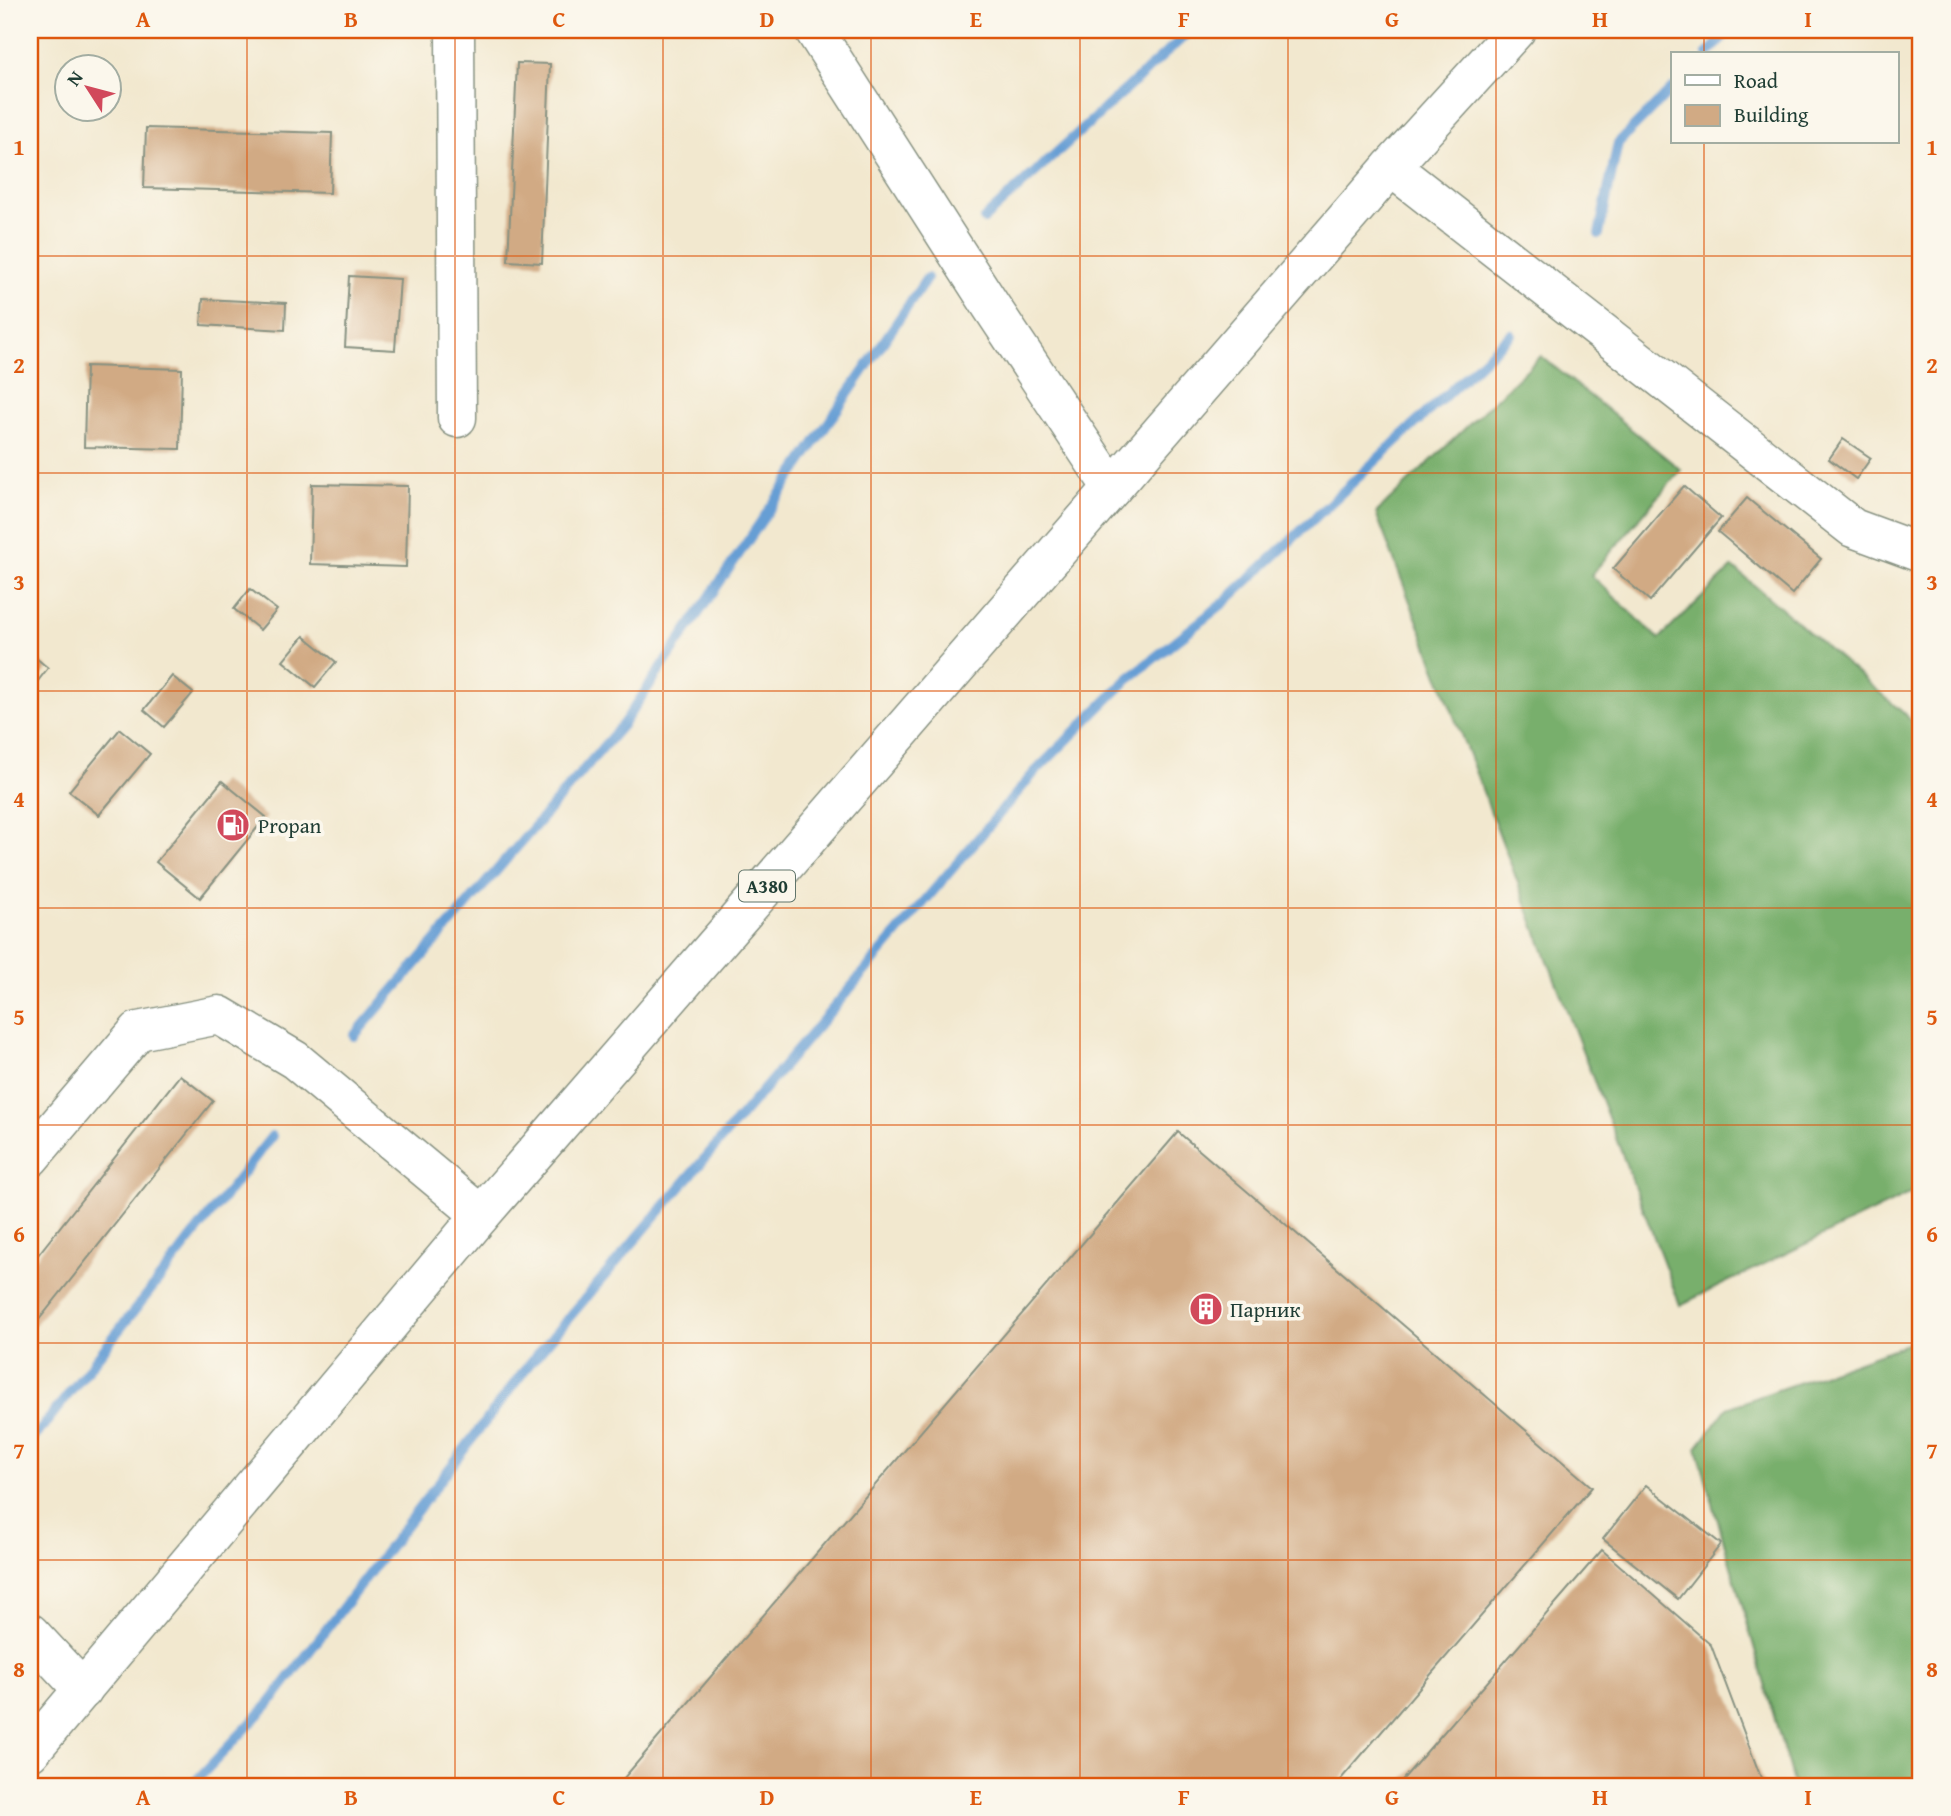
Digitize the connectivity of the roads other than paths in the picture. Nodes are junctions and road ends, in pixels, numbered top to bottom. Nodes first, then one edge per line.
1 (455, 30) edge
2 (814, 30) edge
3 (1516, 30) edge
4 (1391, 167) junction
5 (457, 418) dead end
6 (1112, 488) junction
7 (1921, 549) edge
8 (30, 1158) edge
9 (481, 1215) junction
10 (30, 1633) edge
11 (83, 1690) junction
12 (30, 1752) edge

1 - 5 main road
2 - 6 main road
3 - 4 main road, A380
4 - 6 main road, A380
4 - 7 main road
6 - 9 main road, A380
8 - 9 main road
9 - 11 main road, A380
10 - 11 main road
11 - 12 main road, A380

